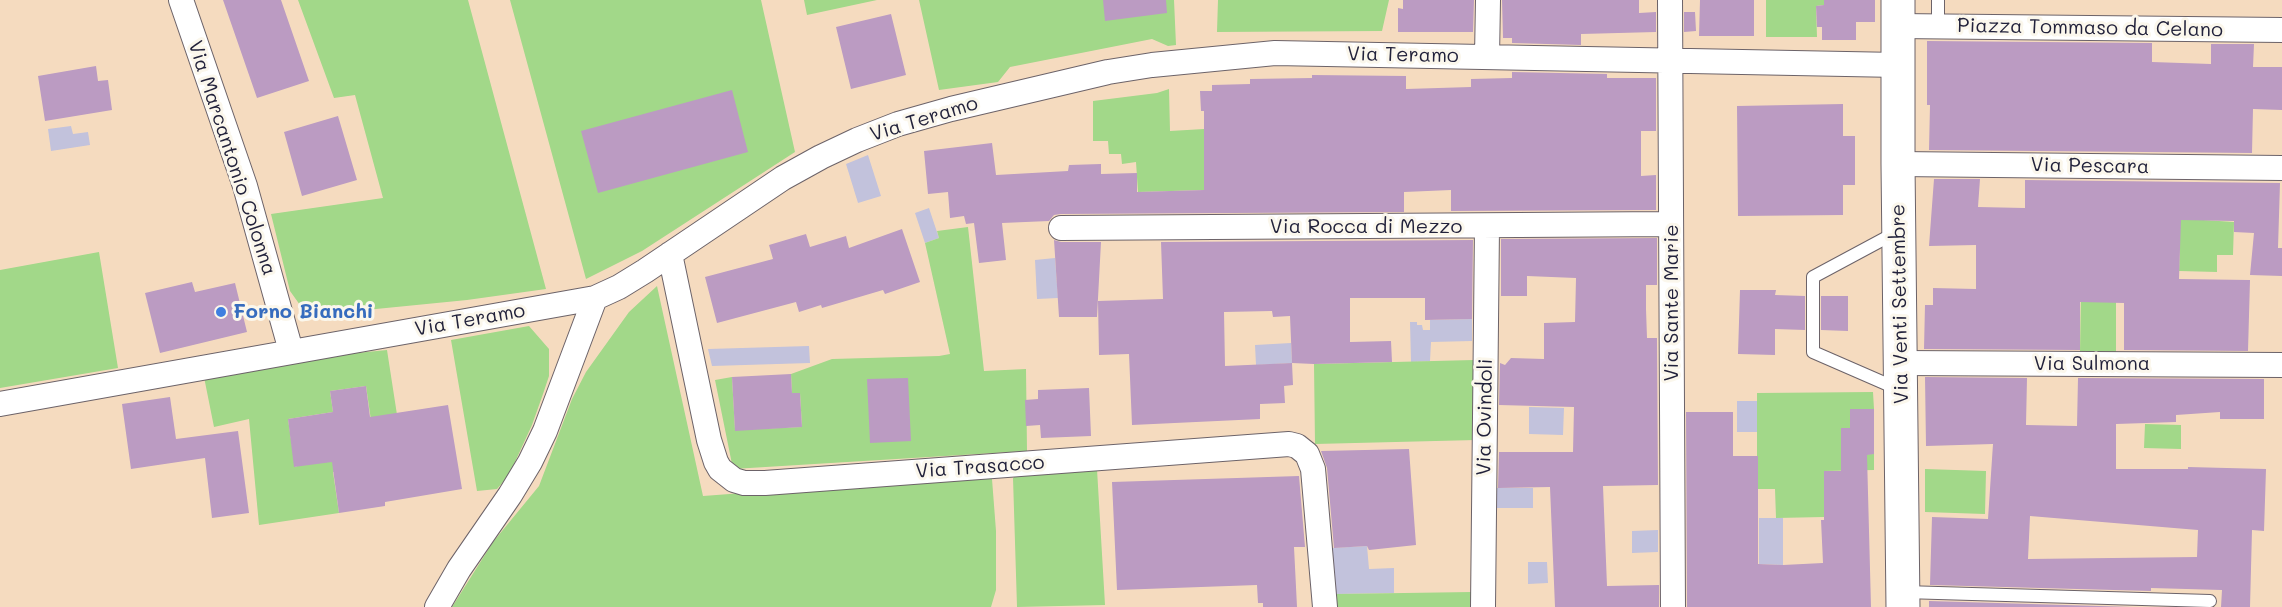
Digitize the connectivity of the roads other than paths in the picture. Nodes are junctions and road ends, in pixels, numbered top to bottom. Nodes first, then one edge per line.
1 (181, 0) edge
2 (1488, 0) edge
3 (1670, 0) edge
4 (1938, 0) edge
5 (1898, 13) edge
6 (1938, 27) junction
7 (2282, 30) edge
8 (1487, 57) junction
9 (1669, 61) junction
10 (1898, 64) junction
11 (1898, 164) junction
12 (2282, 168) edge
13 (1671, 224) junction
14 (1487, 226) junction
15 (1061, 228) dead end
16 (1899, 231) junction
17 (670, 254) junction
18 (595, 297) junction
19 (291, 351) junction
20 (2282, 365) edge
21 (1901, 377) junction
22 (0, 404) edge
23 (1903, 599) edge
24 (2210, 601) dead end
25 (437, 607) edge
26 (1325, 607) edge
27 (1483, 607) edge
28 (1673, 607) edge

1 - 19 street, Via Marcantonio Colonna
2 - 8 street
3 - 9 street, Via Sante Marie
4 - 6 lane
5 - 6 street, Piazza Tommaso da Celano
5 - 10 main road, Via Venti Settembre
6 - 7 street, Piazza Tommaso da Celano
8 - 9 street, Via Teramo
8 - 17 street, Via Teramo
9 - 10 street, Via Teramo
9 - 13 street, Via Sante Marie
10 - 11 main road, Via Venti Settembre
11 - 12 street, Via Pescara
11 - 16 main road, Via Venti Settembre
13 - 14 street, Via Rocca di Mezzo
13 - 28 street, Via Sante Marie
14 - 15 street, Via Rocca di Mezzo
14 - 27 street, Via Ovindoli
16 - 21 main road, Via Venti Settembre
16 - 21 lane
17 - 18 street, Via Teramo
17 - 26 street, Via Trasacco
18 - 19 street, Via Teramo
18 - 25 street
19 - 22 street, Via Teramo
20 - 21 street, Via Sulmona
21 - 23 main road, Via Venti Settembre
23 - 24 lane

